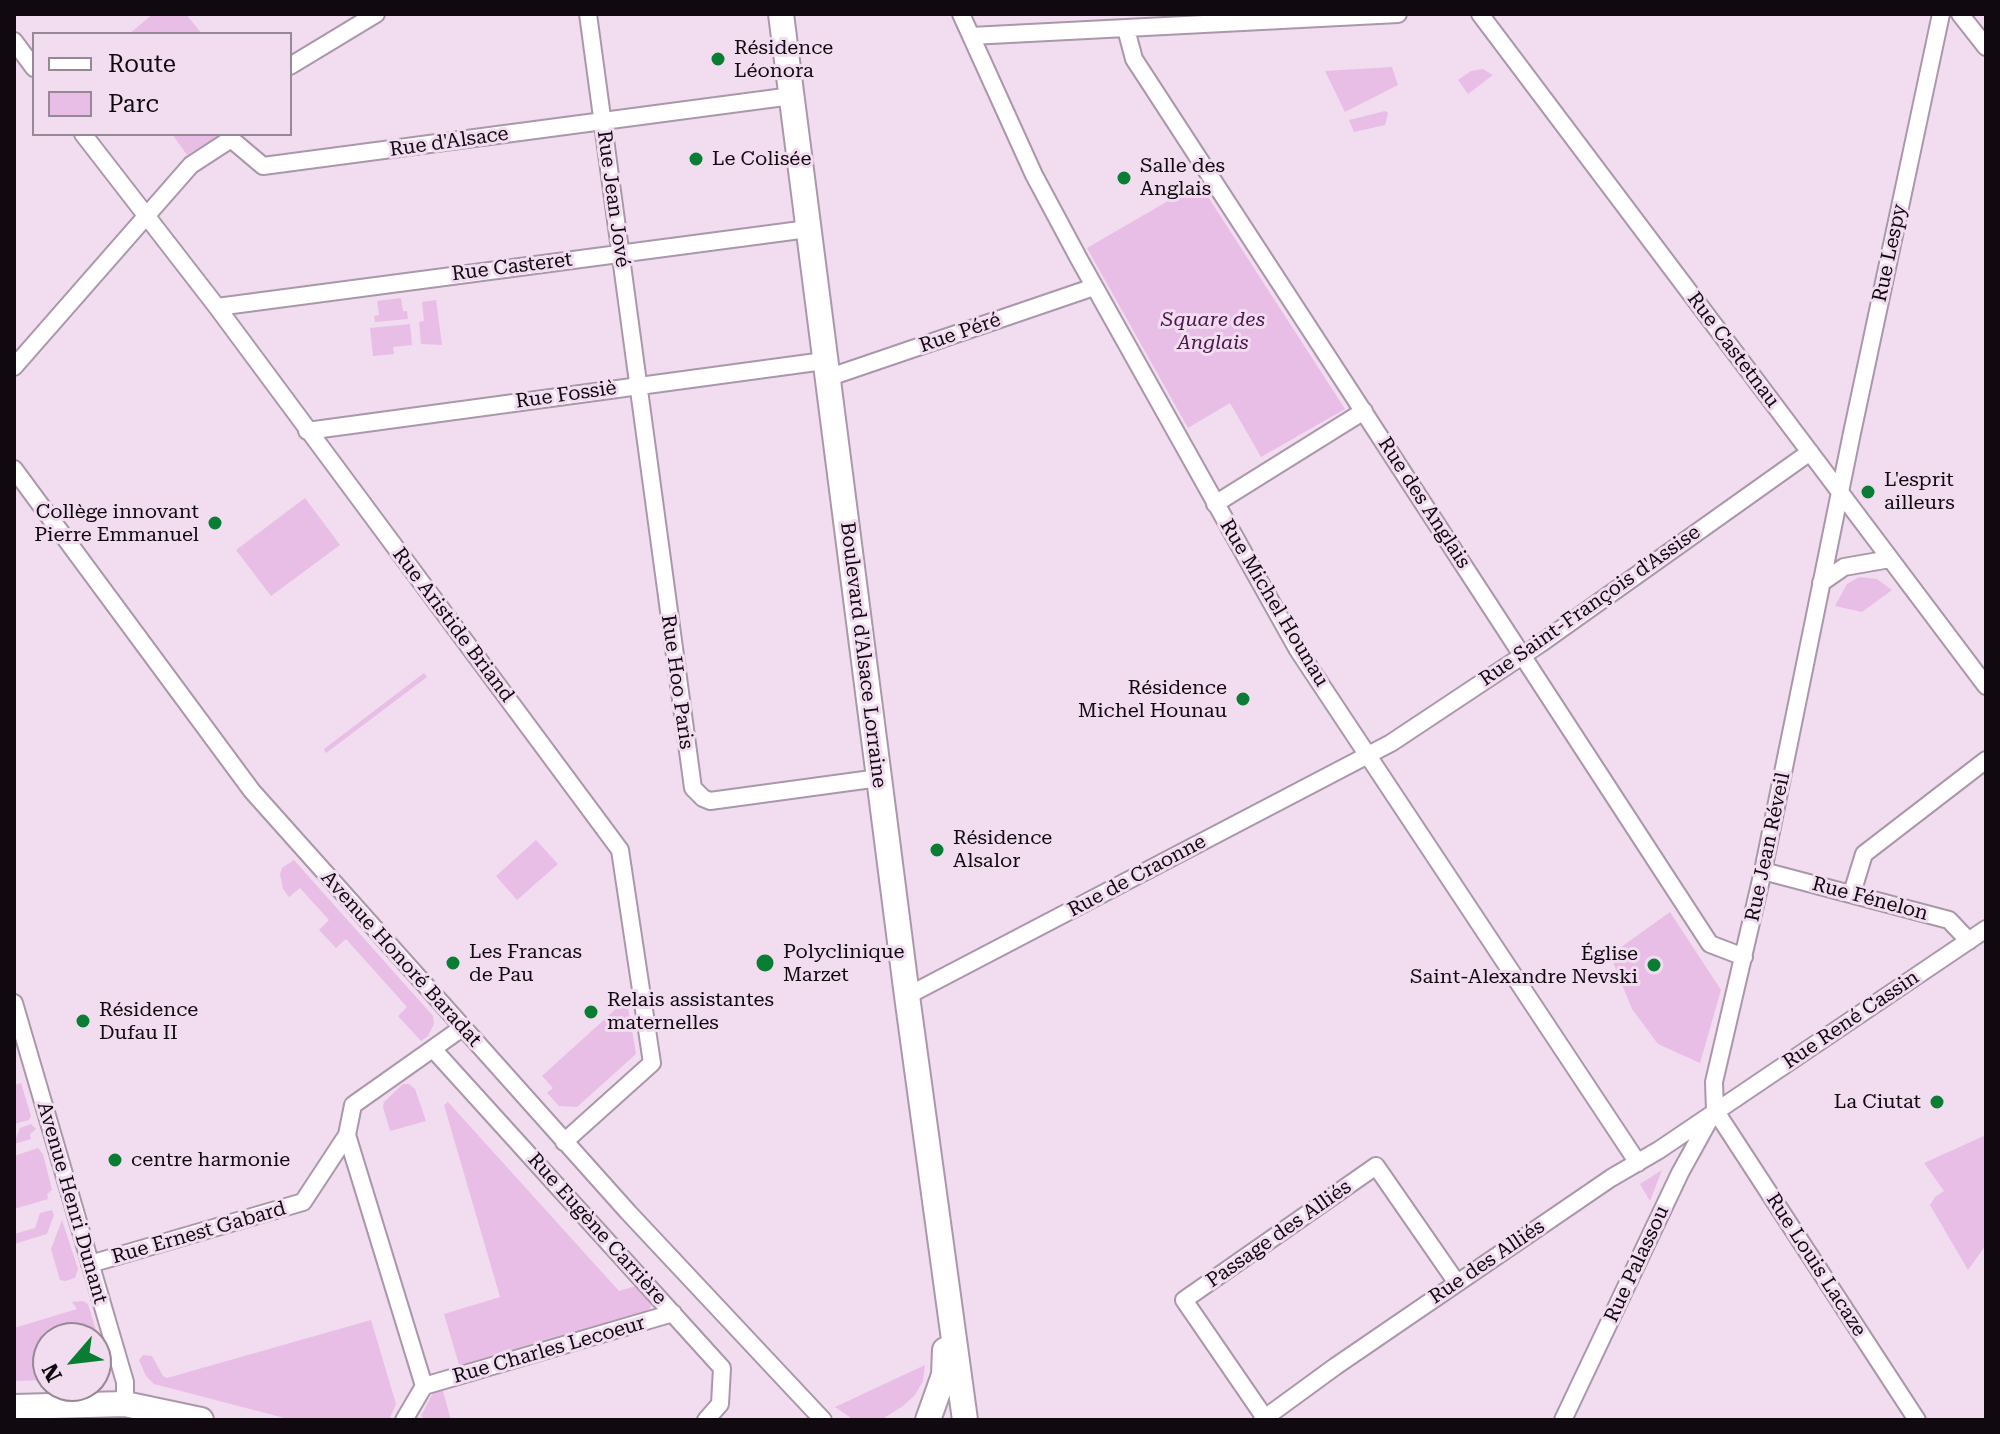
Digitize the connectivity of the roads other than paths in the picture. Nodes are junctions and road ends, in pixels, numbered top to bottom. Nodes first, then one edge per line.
1 (376, 14) edge
2 (588, 14) edge
3 (781, 14) edge
4 (961, 14) edge
5 (1398, 14) edge
6 (1480, 14) edge
7 (1941, 14) edge
8 (1960, 14) edge
9 (1080, 22) edge
10 (1126, 29) junction
11 (971, 36) junction
12 (1986, 47) edge
13 (16, 49) edge
14 (292, 65) edge
15 (32, 66) edge
16 (792, 96) junction
17 (602, 122) junction
18 (85, 136) edge
19 (146, 217) junction
20 (808, 229) junction
21 (620, 253) junction
22 (1094, 287) junction
23 (217, 307) junction
24 (14, 367) edge
25 (826, 369) junction
26 (638, 385) junction
27 (1364, 411) junction
28 (307, 431) junction
29 (1810, 452) junction
30 (14, 469) edge
31 (1840, 493) junction
32 (1215, 504) junction
33 (1890, 559) junction
34 (1821, 583) junction
35 (1522, 655) junction
36 (1983, 674) edge
37 (1368, 755) junction
38 (1986, 760) edge
39 (879, 778) junction
40 (1763, 871) junction
41 (1852, 893) junction
42 (1986, 929) edge
43 (1969, 941) junction
44 (1744, 957) junction
45 (907, 996) junction
46 (14, 1003) edge
47 (462, 1028) junction
48 (433, 1049) junction
49 (1715, 1110) junction
50 (347, 1135) junction
51 (564, 1142) junction
52 (1638, 1163) junction
53 (90, 1264) junction
54 (1457, 1283) junction
55 (946, 1296) junction
56 (673, 1313) junction
57 (424, 1386) junction
58 (125, 1404) junction
59 (14, 1407) edge
60 (1264, 1419) edge
61 (201, 1420) edge
62 (404, 1420) edge
63 (706, 1420) edge
64 (823, 1420) edge
65 (929, 1420) edge
66 (964, 1420) edge
67 (1563, 1420) edge
68 (1917, 1420) edge

1 - 14 street
2 - 17 street, Rue Jean Jové
3 - 16 main road, Boulevard d'Alsace Lorraine
4 - 11 street, Rue Michel Hounau
5 - 10 street
6 - 29 street, Rue Castetnau
7 - 31 street, Rue Lespy
8 - 12 street
9 - 10 street
9 - 11 street
10 - 27 street, Rue des Anglais
11 - 22 street, Rue Michel Hounau
13 - 15 street
16 - 17 street, Rue d'Alsace
16 - 20 main road, Boulevard d'Alsace Lorraine
17 - 19 street, Rue d'Alsace
17 - 21 street, Rue Jean Jové
18 - 19 street, Rue Aristide Briand
19 - 23 street, Rue Aristide Briand
19 - 24 street
20 - 21 street, Rue Casteret
20 - 25 main road, Boulevard d'Alsace Lorraine
21 - 23 street, Rue Casteret
21 - 26 street, Rue Jean Jové
22 - 25 street, Rue Péré
22 - 32 street, Rue Michel Hounau
23 - 28 street, Rue Aristide Briand
25 - 26 street, Rue Fossiè
25 - 39 main road, Boulevard d'Alsace Lorraine
26 - 28 street, Rue Fossiè
26 - 39 street, Rue Hoo Paris
27 - 32 street
27 - 35 street, Rue des Anglais
28 - 51 street, Rue Aristide Briand
29 - 31 street, Rue Castetnau
29 - 35 street, Rue Saint-François d'Assise
30 - 47 street, Avenue Honoré Baradat
31 - 33 street, Rue Castetnau
31 - 34 street, Rue Jean Réveil
32 - 37 street, Rue Michel Hounau
33 - 34 street
33 - 36 street, Rue Castetnau
34 - 40 street, Rue Jean Réveil
35 - 37 street, Rue Saint-François d'Assise
35 - 44 street, Rue des Anglais
37 - 45 street, Rue de Craonne
37 - 52 street, Rue Michel Hounau
38 - 41 street
39 - 45 main road, Boulevard d'Alsace Lorraine
40 - 41 street, Rue Fénelon
40 - 44 street, Rue Jean Réveil
41 - 43 street, Rue Fénelon
42 - 43 street, Rue René Cassin
43 - 49 street, Rue René Cassin
44 - 49 street, Rue Jean Réveil
45 - 55 main road, Boulevard d'Alsace Lorraine
46 - 53 street, Avenue Henri Dunant
47 - 48 street, Rue Ernest Gabard
47 - 51 street, Avenue Honoré Baradat
48 - 50 street, Rue Ernest Gabard
48 - 56 street, Rue Eugène Carrière
49 - 52 street, Rue des Alliés
49 - 67 street, Rue Palassou
49 - 68 street, Rue Louis Lacaze
50 - 53 street, Rue Ernest Gabard
50 - 57 street
51 - 64 street, Avenue Honoré Baradat
52 - 54 street, Rue des Alliés
53 - 58 street, Avenue Henri Dunant
54 - 60 street, Rue des Alliés
54 - 60 street, Passage des Alliés
55 - 65 main road, Boulevard d'Alsace Lorraine
55 - 66 main road, Boulevard d'Alsace Lorraine
56 - 57 street, Rue Charles Lecoeur
56 - 63 street, Rue Eugène Carrière
57 - 62 street
58 - 59 main road
58 - 61 main road
65 - 66 main road, Boulevard d'Alsace Lorraine

